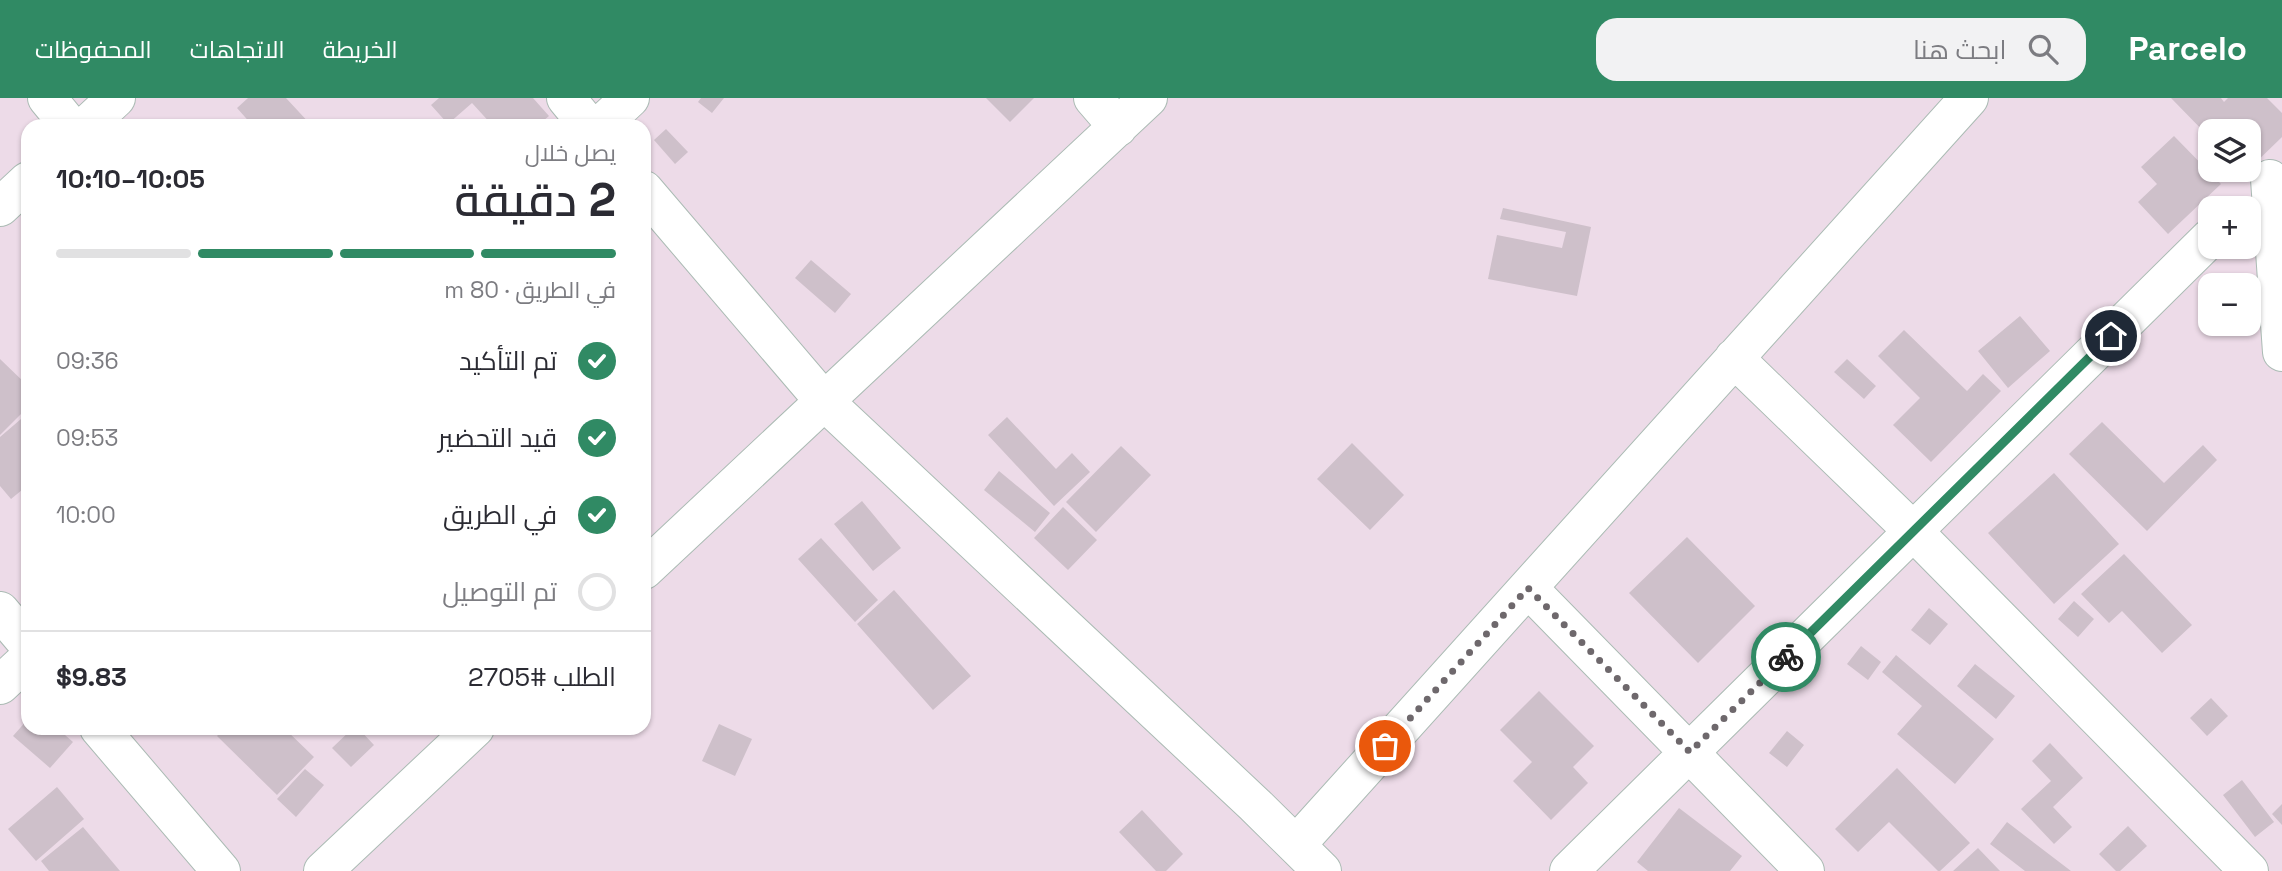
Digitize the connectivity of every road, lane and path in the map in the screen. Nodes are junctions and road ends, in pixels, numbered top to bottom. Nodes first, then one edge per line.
1 (47, 98) edge
2 (116, 98) edge
3 (566, 98) edge
4 (630, 98) edge
5 (1093, 98) edge
6 (1148, 98) edge
7 (1969, 98) edge
8 (65, 119) edge
9 (94, 119) edge
10 (584, 119) edge
11 (608, 119) edge
12 (1118, 127) junction
13 (2276, 173) edge
14 (21, 188) edge
15 (2253, 196) edge
16 (651, 198) edge
17 (0, 207) edge
18 (2198, 251) edge
19 (2282, 352) edge
20 (1734, 358) junction
21 (824, 401) junction
22 (1913, 531) junction
23 (651, 563) edge
24 (1528, 588) junction
25 (0, 611) edge
26 (21, 636) edge
27 (21, 666) edge
28 (0, 685) edge
29 (105, 735) edge
30 (468, 735) edge
31 (1690, 752) junction
32 (1309, 858) edge
33 (220, 871) edge
34 (323, 871) edge
35 (1569, 871) edge
36 (1805, 871) edge
37 (2249, 871) edge

1 - 8 street
2 - 9 street
3 - 10 street
4 - 11 street
5 - 12 street
6 - 12 street
7 - 20 street
12 - 21 street
13 - 15 street
13 - 19 street
14 - 17 street
16 - 21 street
18 - 22 street
20 - 22 street
20 - 24 street
21 - 23 street
21 - 32 street
22 - 31 street
22 - 37 street
24 - 31 street
24 - 32 street
25 - 26 street
27 - 28 street
29 - 33 street
30 - 34 street
31 - 35 street
31 - 36 street

